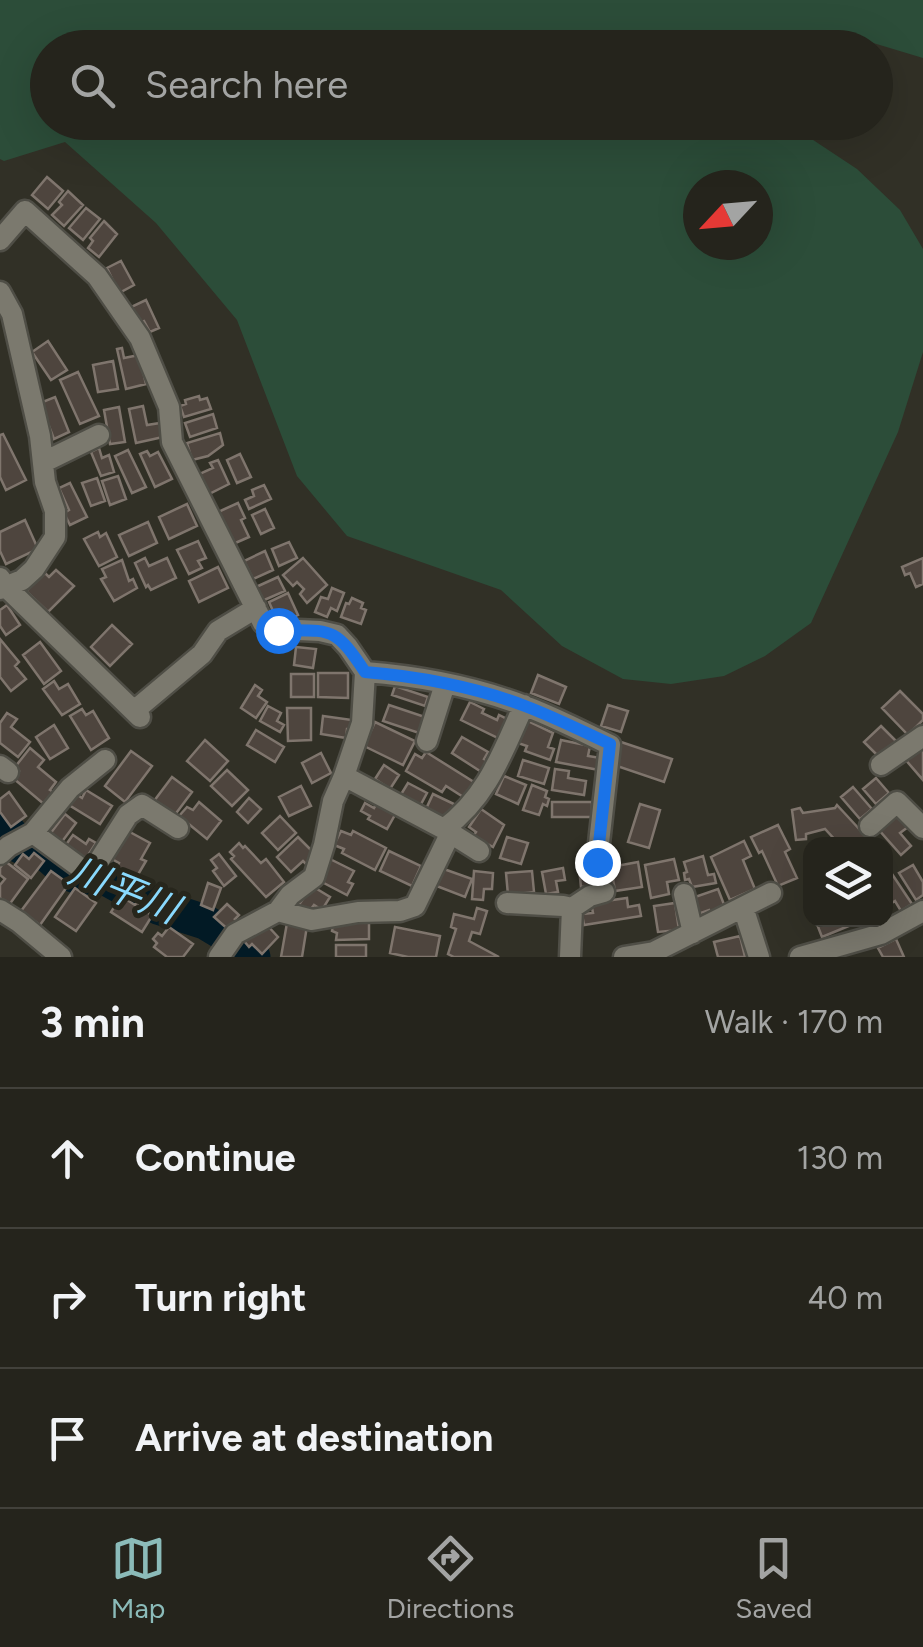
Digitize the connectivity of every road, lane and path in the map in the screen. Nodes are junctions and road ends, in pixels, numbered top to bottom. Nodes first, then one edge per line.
1 (0, 240) edge
2 (0, 292) edge
3 (99, 436) dead end
4 (44, 462) junction
5 (2, 584) edge
6 (256, 608) junction
7 (365, 672) junction
8 (445, 684) junction
9 (524, 705) junction
10 (923, 736) edge
11 (427, 741) dead end
12 (104, 760) dead end
13 (880, 765) dead end
14 (344, 776) junction
15 (870, 826) dead end
16 (178, 828) dead end
17 (923, 828) edge
18 (447, 831) junction
19 (16, 843) edge
20 (479, 851) dead end
21 (597, 862) dead end
22 (604, 892) dead end
23 (772, 893) dead end
24 (684, 894) dead end
25 (507, 903) dead end
26 (743, 907) junction
27 (572, 908) junction
28 (0, 910) edge
29 (278, 911) junction
30 (923, 911) edge
31 (693, 933) junction
32 (227, 945) edge
33 (61, 957) edge
34 (555, 957) edge
35 (572, 957) edge
36 (624, 957) edge
37 (759, 957) edge
38 (800, 957) edge

1 - 6 street
2 - 4 street
3 - 4 street
4 - 5 street
5 - 6 street
6 - 7 street
7 - 8 street
7 - 14 street
8 - 9 street
8 - 11 street
9 - 18 street
9 - 21 street
10 - 13 street
12 - 19 street
14 - 18 street
14 - 29 street
15 - 17 street
16 - 19 street
18 - 20 street
18 - 29 street
22 - 27 street
23 - 26 street
24 - 31 street
25 - 27 street
26 - 31 street
26 - 37 street
27 - 35 street
28 - 33 street
29 - 32 street
30 - 38 street
31 - 36 street
34 - 35 street

